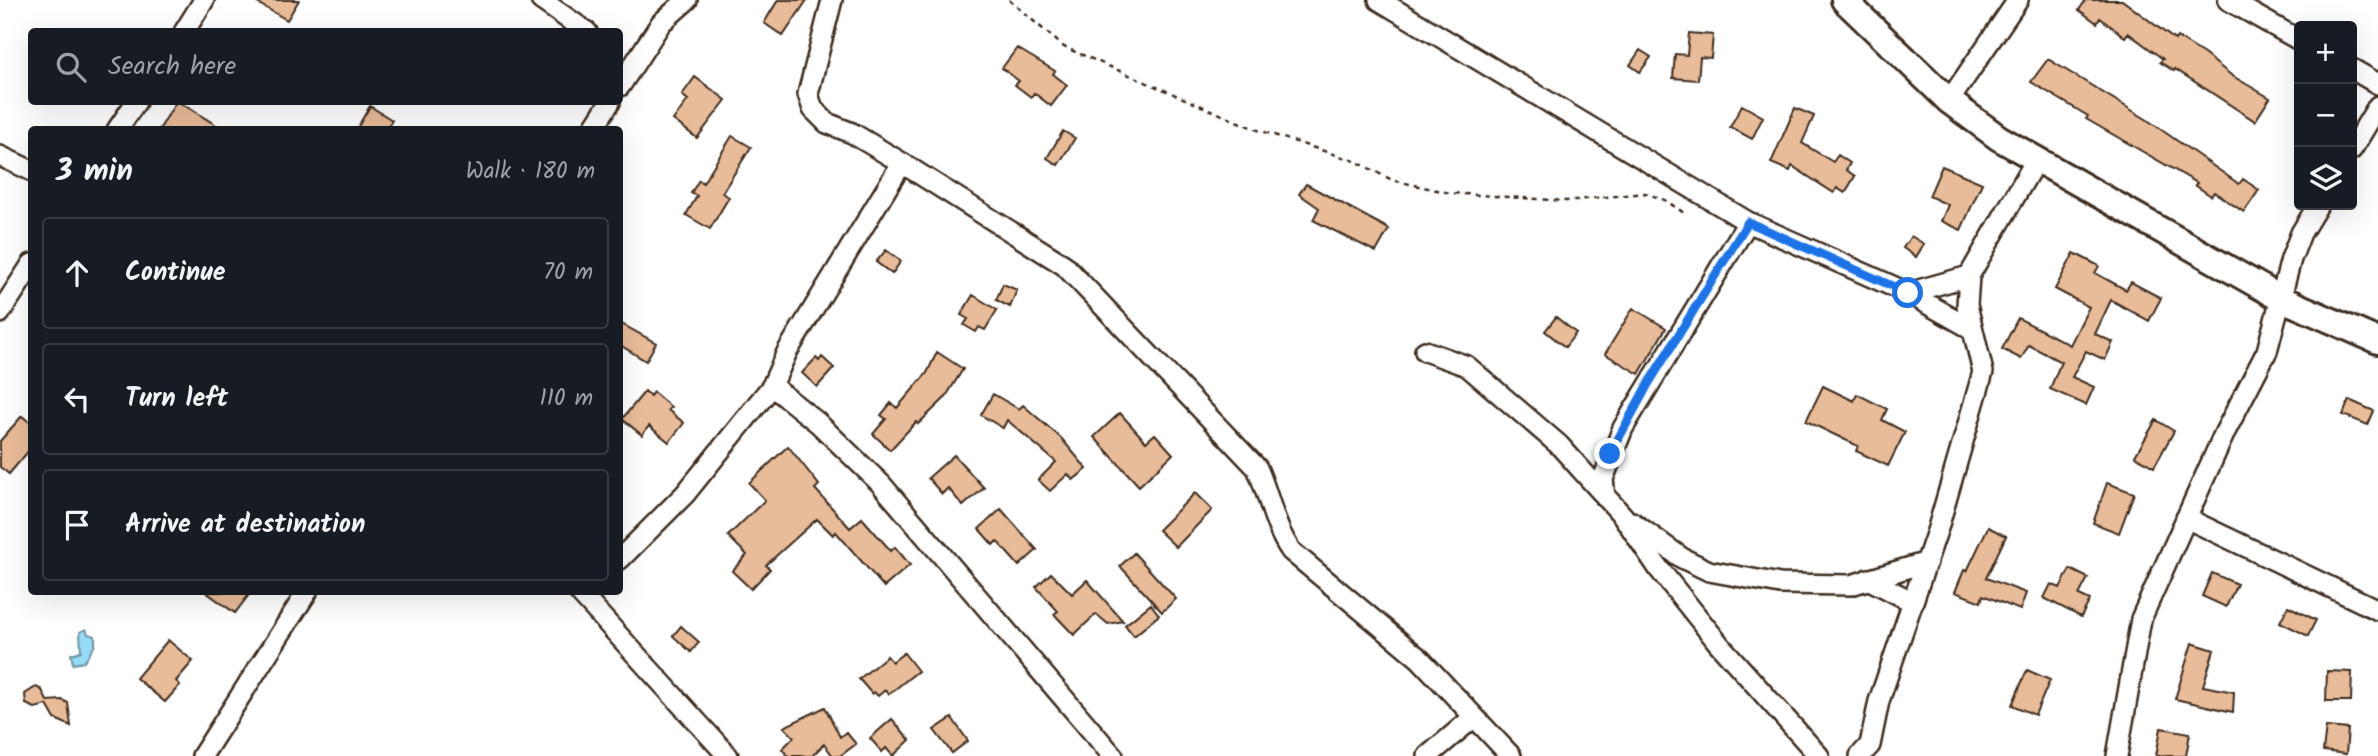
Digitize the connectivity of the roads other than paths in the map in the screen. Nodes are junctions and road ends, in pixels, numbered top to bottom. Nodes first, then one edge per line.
1 (204, 0) edge
2 (541, 0) edge
3 (687, 0) edge
4 (832, 0) edge
5 (1379, 0) edge
6 (1844, 0) edge
7 (2018, 0) edge
8 (2228, 0) edge
9 (186, 28) edge
10 (581, 28) edge
11 (2294, 37) edge
12 (626, 59) edge
13 (2357, 72) edge
14 (2378, 84) edge
15 (1949, 101) junction
16 (134, 105) edge
17 (608, 105) edge
18 (2378, 106) edge
19 (120, 126) edge
20 (595, 126) edge
21 (2353, 147) edge
22 (0, 156) edge
23 (2036, 160) junction
24 (902, 163) junction
25 (28, 169) edge
26 (2315, 210) edge
27 (1748, 222) junction
28 (28, 270) edge
29 (1969, 276) junction
30 (1908, 293) junction
31 (2281, 299) junction
32 (0, 313) edge
33 (1972, 329) junction
34 (2378, 341) edge
35 (1425, 351) dead end
36 (772, 386) junction
37 (1605, 497) junction
38 (1623, 516) junction
39 (2186, 518) junction
40 (623, 556) edge
41 (1927, 562) junction
42 (1868, 579) junction
43 (305, 595) edge
44 (585, 595) edge
45 (1913, 602) junction
46 (2378, 610) edge
47 (1474, 716) junction
48 (202, 756) edge
49 (727, 756) edge
50 (1113, 756) edge
51 (1428, 756) edge
52 (1511, 756) edge
53 (1819, 756) edge
54 (1860, 756) edge
55 (2117, 756) edge

1 - 9 street
2 - 10 street
3 - 12 street
4 - 24 street
5 - 27 street
6 - 15 street
7 - 15 street
8 - 11 street
13 - 14 street
15 - 23 street
16 - 19 street
17 - 20 street
18 - 21 street
22 - 25 street
23 - 29 street
23 - 31 street
24 - 36 street
24 - 47 street
26 - 31 street
27 - 30 street
27 - 37 street
28 - 32 street
29 - 30 street
29 - 33 street
30 - 33 street
31 - 34 street
31 - 39 street
33 - 41 street
35 - 37 street
36 - 40 street
36 - 50 street
37 - 38 street
38 - 42 street
38 - 53 street
39 - 46 street
39 - 55 street
41 - 42 street
41 - 45 street
42 - 45 street
43 - 48 street
44 - 49 street
45 - 54 street
47 - 51 street
47 - 52 street

